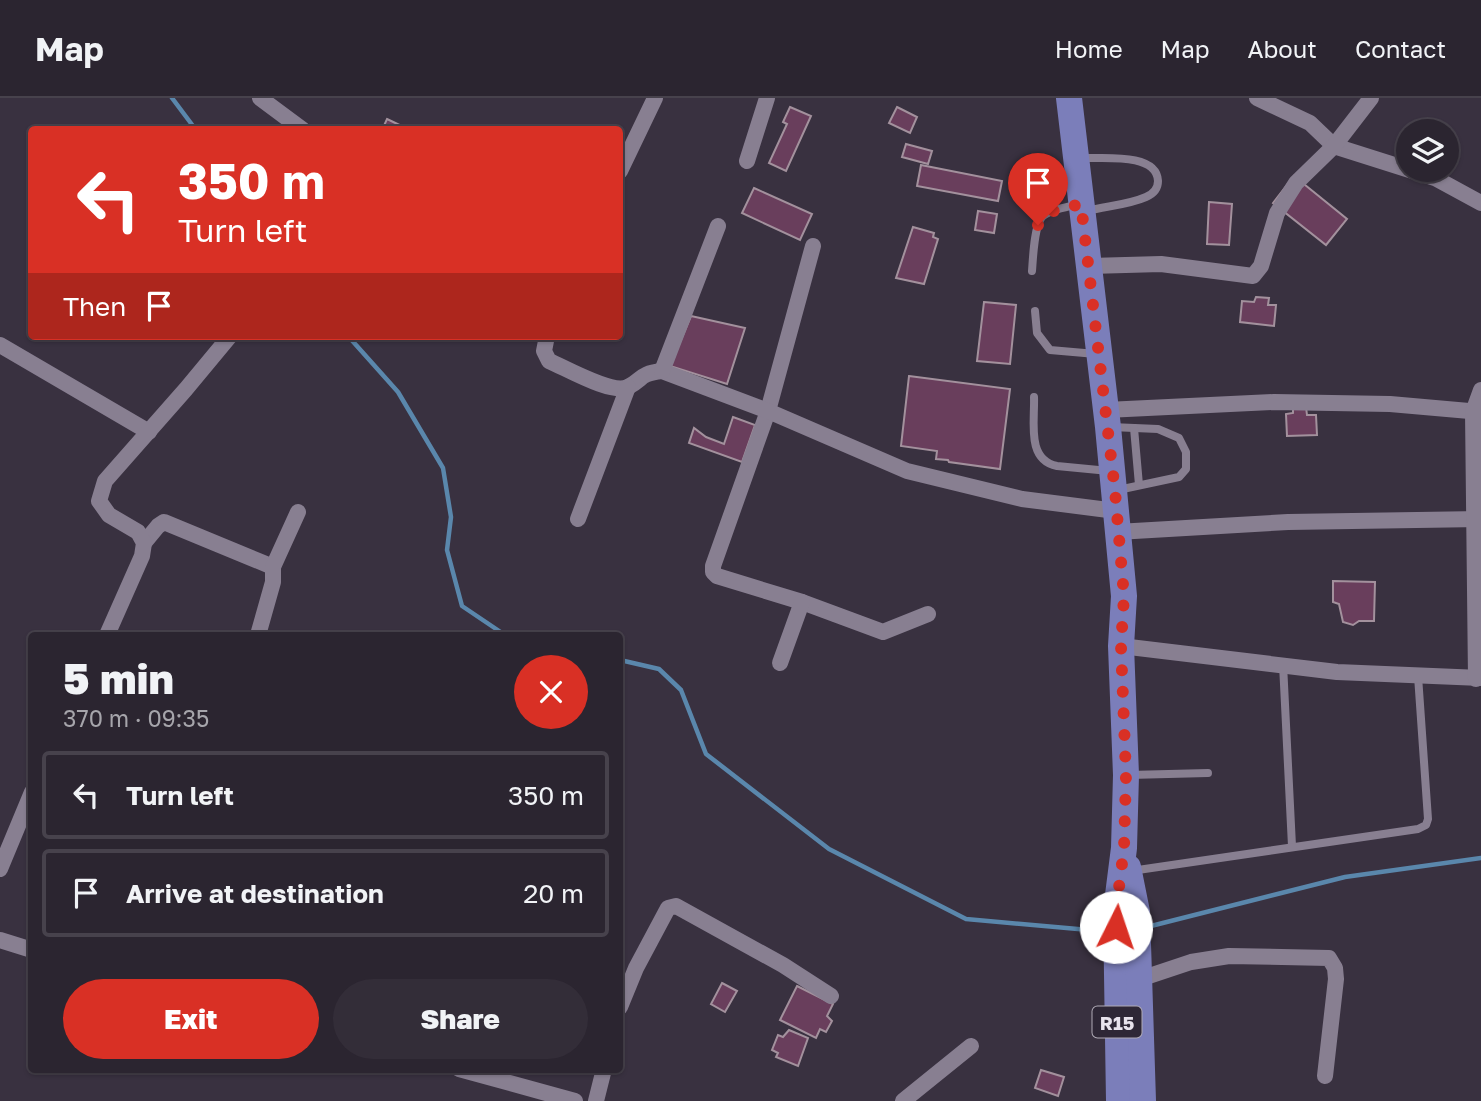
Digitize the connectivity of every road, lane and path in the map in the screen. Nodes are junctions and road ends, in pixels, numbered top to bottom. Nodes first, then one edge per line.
1 (260, 98) edge
2 (655, 98) edge
3 (767, 98) edge
4 (1069, 98) edge
5 (1257, 98) edge
6 (1371, 98) edge
7 (298, 126) edge
8 (1334, 146) junction
9 (1075, 158) junction
10 (747, 161) dead end
11 (623, 164) edge
12 (1481, 203) edge
13 (1082, 208) junction
14 (718, 226) dead end
15 (813, 246) dead end
16 (1090, 266) junction
17 (1031, 271) dead end
18 (1035, 311) dead end
19 (227, 340) edge
20 (546, 340) edge
21 (0, 345) edge
22 (1099, 355) junction
23 (662, 371) junction
24 (628, 387) junction
25 (1481, 390) edge
26 (1034, 397) dead end
27 (768, 411) junction
28 (1477, 412) edge
29 (1107, 418) junction
30 (1134, 428) junction
31 (149, 432) junction
32 (1120, 498) junction
33 (298, 512) dead end
34 (578, 519) dead end
35 (1477, 519) edge
36 (144, 542) junction
37 (273, 567) junction
38 (802, 602) junction
39 (928, 614) dead end
40 (108, 632) edge
41 (259, 632) edge
42 (1121, 646) junction
43 (780, 663) dead end
44 (1283, 664) junction
45 (1418, 676) junction
46 (1478, 678) edge
47 (1208, 773) dead end
48 (1126, 775) junction
49 (28, 801) edge
50 (1292, 846) junction
51 (1127, 860) junction
52 (0, 869) edge
53 (0, 940) edge
54 (1128, 946) junction
55 (28, 949) edge
56 (1140, 979) junction
57 (831, 996) dead end
58 (623, 1000) edge
59 (971, 1046) dead end
60 (474, 1073) edge
61 (603, 1073) edge
62 (1325, 1076) dead end
63 (575, 1101) edge
64 (596, 1101) edge
65 (903, 1101) edge
66 (1119, 1101) edge
67 (1143, 1101) edge

1 - 7 street
2 - 11 street
3 - 10 street
4 - 9 main road, R15
5 - 8 street
6 - 8 street
8 - 12 street
8 - 16 street
9 - 13 main road, R15
9 - 13 lane
13 - 16 main road, R15
13 - 17 lane
14 - 23 street
15 - 27 street
16 - 22 main road, R15
18 - 22 lane
19 - 31 street
20 - 24 street
21 - 31 street
22 - 29 main road, R15
23 - 24 street
23 - 27 street
24 - 34 street
25 - 28 street
26 - 32 lane
27 - 32 street
27 - 38 street
28 - 29 street
28 - 35 street
29 - 30 lane
29 - 32 main road, R15
30 - 32 lane
30 - 32 lane
31 - 36 street
32 - 35 street
32 - 42 main road, R15
33 - 37 street
35 - 46 street
36 - 37 street
36 - 40 street
37 - 41 street
38 - 39 street
38 - 43 street
42 - 44 street
42 - 48 main road, R15
44 - 45 street
44 - 50 lane
45 - 46 street
45 - 50 lane
47 - 48 lane
48 - 51 main road, R15
49 - 52 street
50 - 51 lane
51 - 54 main road, R15
53 - 55 street
54 - 56 main road, R15
54 - 66 main road, R15
56 - 62 street
56 - 67 main road, R15
57 - 58 street
59 - 65 street
60 - 63 street
61 - 64 street

